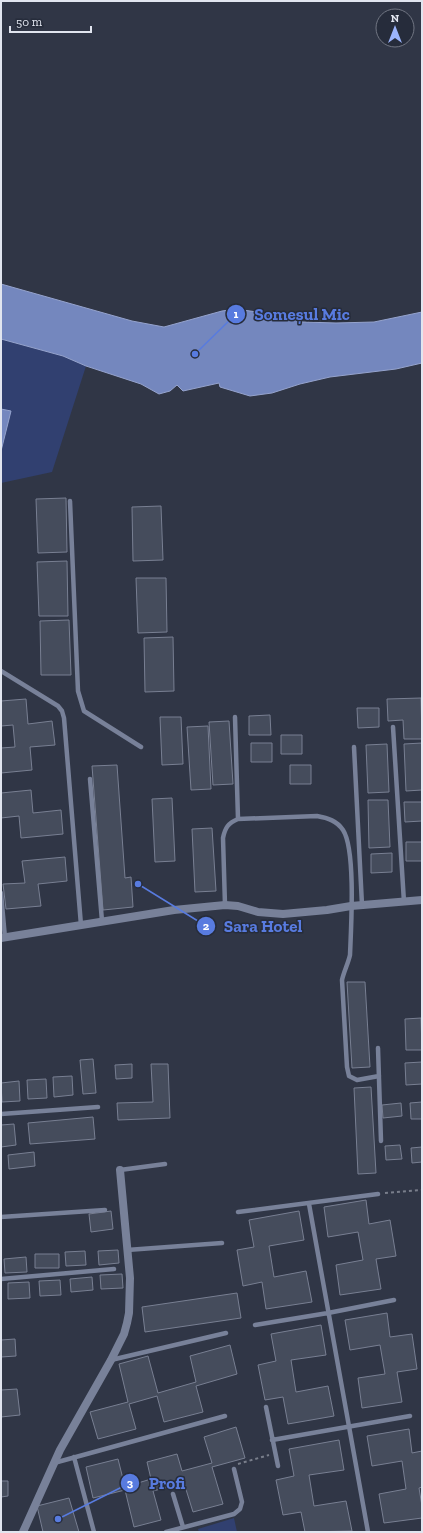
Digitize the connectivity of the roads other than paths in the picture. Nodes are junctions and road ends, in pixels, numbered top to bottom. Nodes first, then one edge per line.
1 (70, 501) dead end
2 (1, 671) edge
3 (235, 717) dead end
4 (393, 727) dead end
5 (141, 747) dead end
6 (354, 747) dead end
7 (90, 779) dead end
8 (238, 819) junction
9 (1, 893) edge
10 (422, 900) edge
11 (404, 902) junction
12 (225, 904) junction
13 (362, 905) junction
14 (351, 906) junction
15 (102, 922) junction
16 (82, 924) junction
17 (3, 938) edge
18 (378, 1048) dead end
19 (379, 1076) junction
20 (98, 1107) dead end
21 (1, 1114) edge
22 (381, 1141) dead end
23 (165, 1164) dead end
24 (120, 1170) joint
25 (378, 1194) road end
26 (309, 1204) junction
27 (105, 1210) dead end
28 (238, 1212) dead end
29 (1, 1217) edge
30 (222, 1243) dead end
31 (127, 1250) junction
32 (114, 1269) dead end
33 (1, 1279) edge
34 (394, 1300) dead end
35 (328, 1313) junction
36 (255, 1325) dead end
37 (226, 1333) dead end
38 (111, 1360) junction
39 (266, 1408) dead end
40 (225, 1416) dead end
41 (410, 1416) dead end
42 (349, 1427) junction
43 (272, 1440) junction
44 (74, 1457) junction
45 (54, 1463) junction
46 (278, 1466) dead end
47 (234, 1469) road end
48 (173, 1494) dead end
49 (183, 1527) junction
50 (22, 1532) edge
51 (94, 1532) edge
52 (166, 1532) edge
53 (368, 1532) edge

1 - 5 lane
2 - 16 lane
3 - 8 lane
4 - 11 lane
6 - 13 lane
7 - 15 lane
8 - 12 lane
8 - 14 lane
9 - 17 lane
10 - 11 street
11 - 13 street
12 - 14 street
12 - 15 street
13 - 14 street
14 - 19 lane
15 - 16 street
16 - 17 street
18 - 19 lane
19 - 22 lane
20 - 21 lane
23 - 24 lane
24 - 31 street
25 - 26 lane
26 - 28 lane
26 - 35 lane
27 - 29 lane
30 - 31 lane
31 - 38 street
32 - 33 lane
34 - 35 lane
35 - 36 lane
35 - 42 lane
37 - 38 lane
38 - 45 street
39 - 43 lane
40 - 44 lane
41 - 42 lane
42 - 43 lane
42 - 53 lane
43 - 46 lane
44 - 45 lane
44 - 51 lane
45 - 50 street
47 - 49 lane
48 - 49 lane
49 - 52 lane

